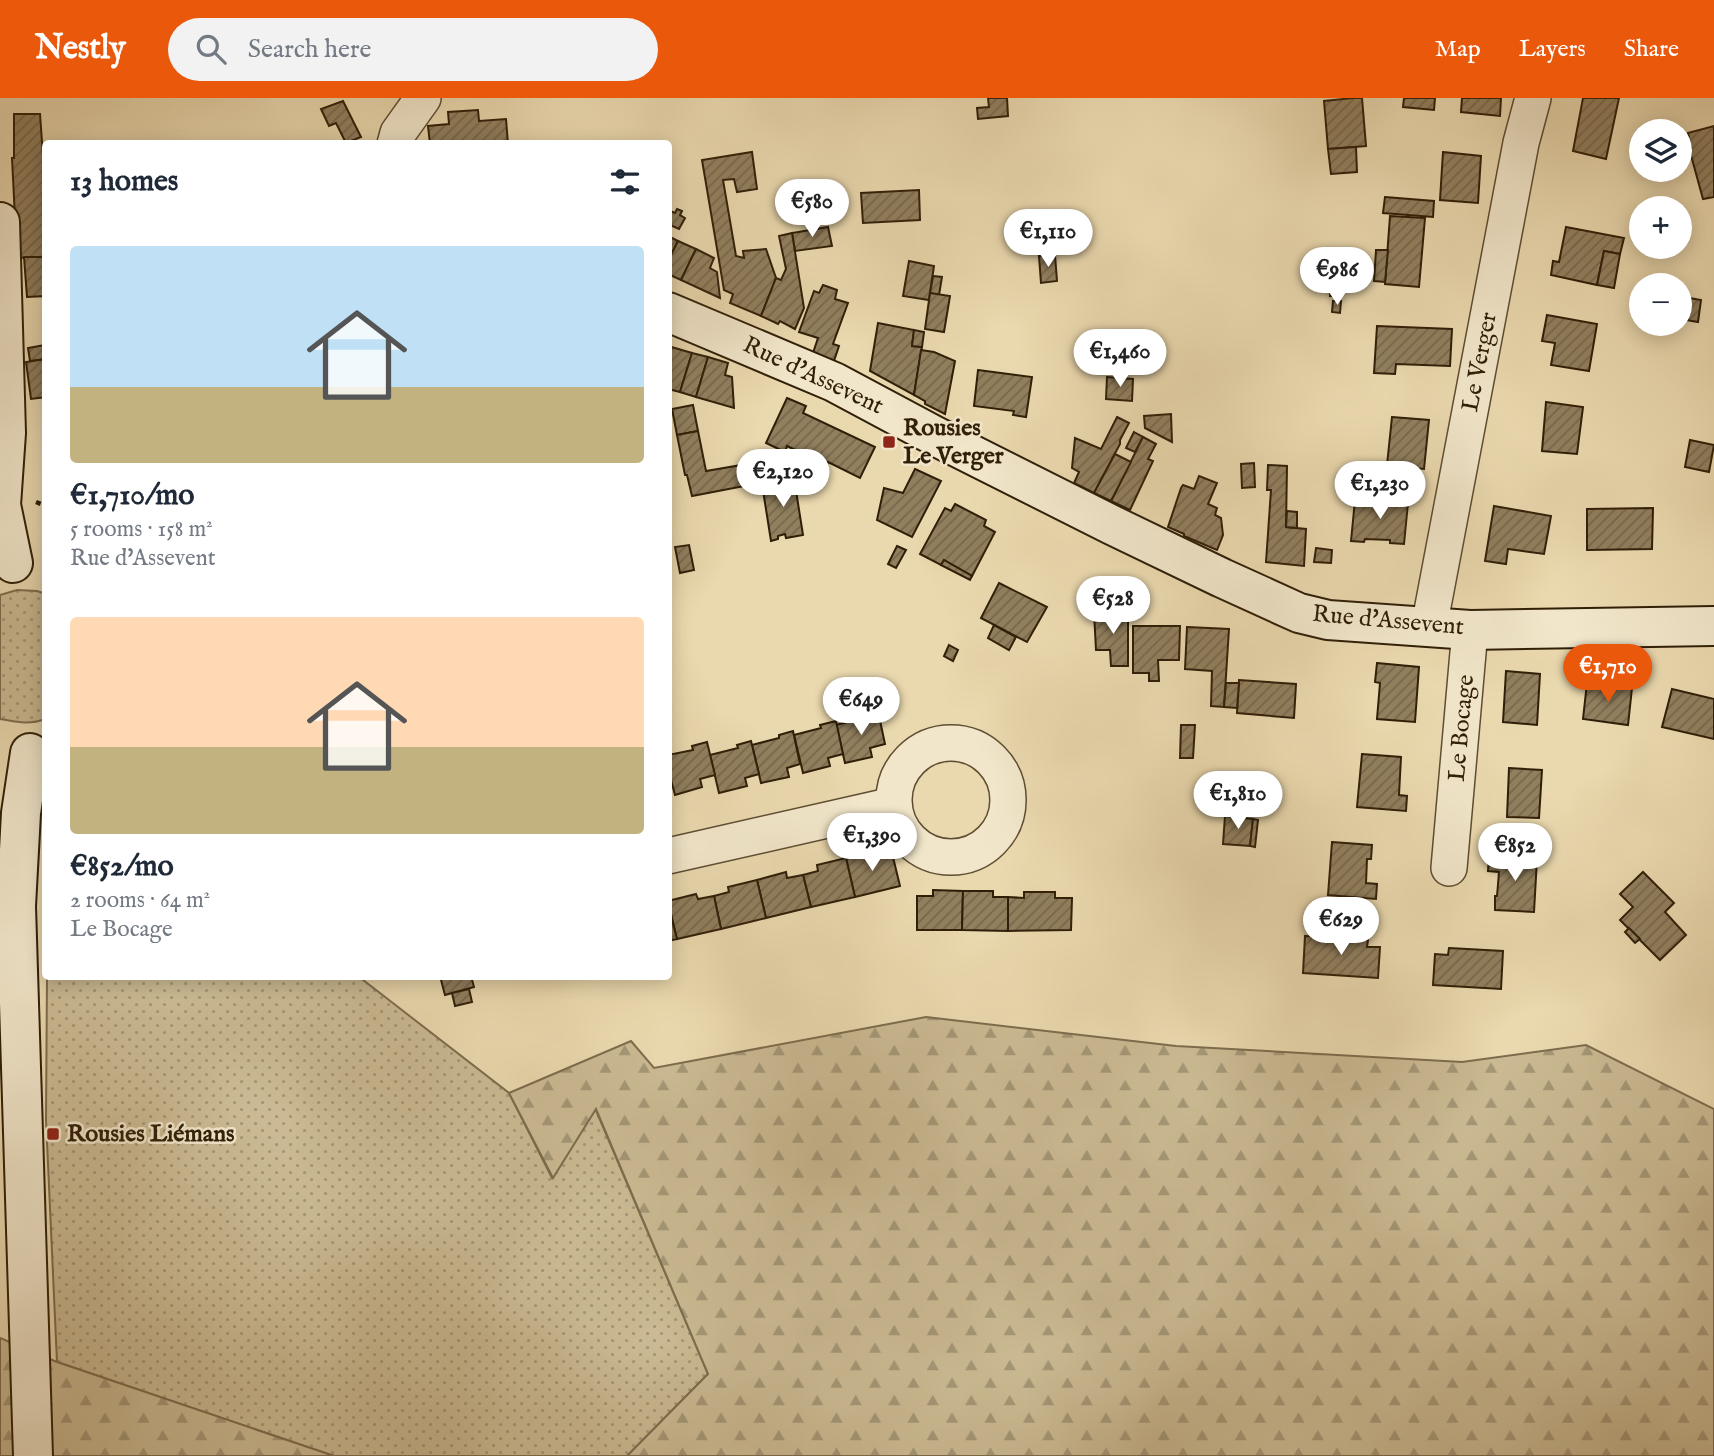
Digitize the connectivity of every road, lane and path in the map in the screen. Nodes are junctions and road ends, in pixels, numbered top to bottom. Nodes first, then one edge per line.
1 (423, 98) edge
2 (1533, 98) edge
3 (396, 140) edge
4 (0, 222) edge
5 (672, 314) edge
6 (20, 565) edge
7 (1714, 626) edge
8 (1429, 627) junction
9 (1470, 630) junction
10 (25, 751) edge
11 (893, 805) dead end
12 (672, 855) edge
13 (1449, 868) dead end
14 (33, 1456) edge

1 - 3 street
2 - 8 street, Le Verger
4 - 6 street
5 - 8 street, Rue d'Assevent
7 - 9 street, Rue d'Assevent
8 - 9 street, Rue d'Assevent
9 - 13 street, Le Bocage
10 - 14 street
11 - 12 street

